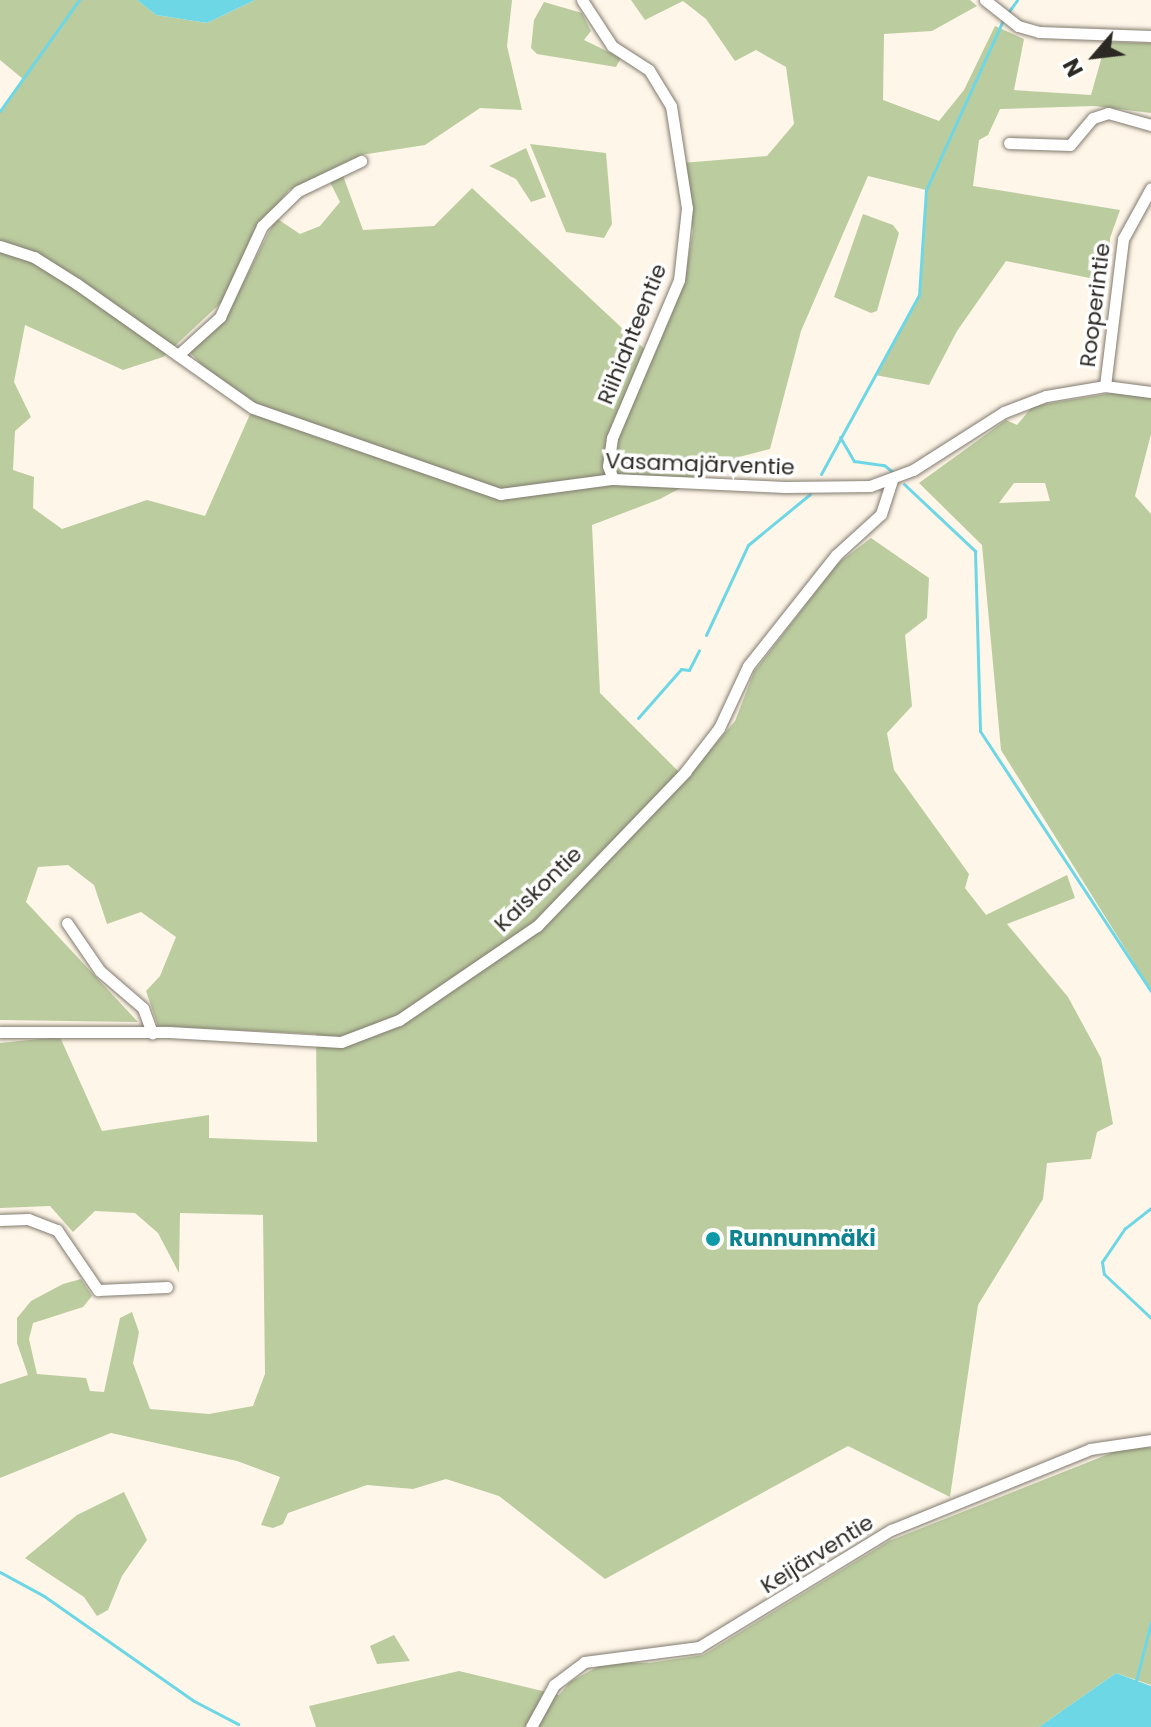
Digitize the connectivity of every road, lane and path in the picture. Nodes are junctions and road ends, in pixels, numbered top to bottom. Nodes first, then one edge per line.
1 (582, 0) edge
2 (985, 0) edge
3 (1151, 36) edge
4 (1151, 125) edge
5 (1009, 143) dead end
6 (361, 161) dead end
7 (1151, 188) edge
8 (0, 246) edge
9 (178, 355) junction
10 (1105, 386) junction
11 (1151, 392) edge
12 (613, 479) junction
13 (892, 481) junction
14 (67, 923) dead end
15 (0, 1032) edge
16 (152, 1033) junction
17 (0, 1220) edge
18 (167, 1287) dead end
19 (1149, 1440) edge
20 (531, 1727) edge

1 - 12 street, Riihiahteentie
2 - 3 street
4 - 5 street
6 - 9 street
7 - 10 street, Rooperintie
8 - 9 street, Vasamajärventie
9 - 12 street, Vasamajärventie
10 - 11 street, Vasamajärventie
10 - 13 street, Vasamajärventie
12 - 13 street, Vasamajärventie
13 - 16 street, Kaiskontie
14 - 16 street
15 - 16 street, Kaiskontie
17 - 18 street
19 - 20 street, Keijärventie

